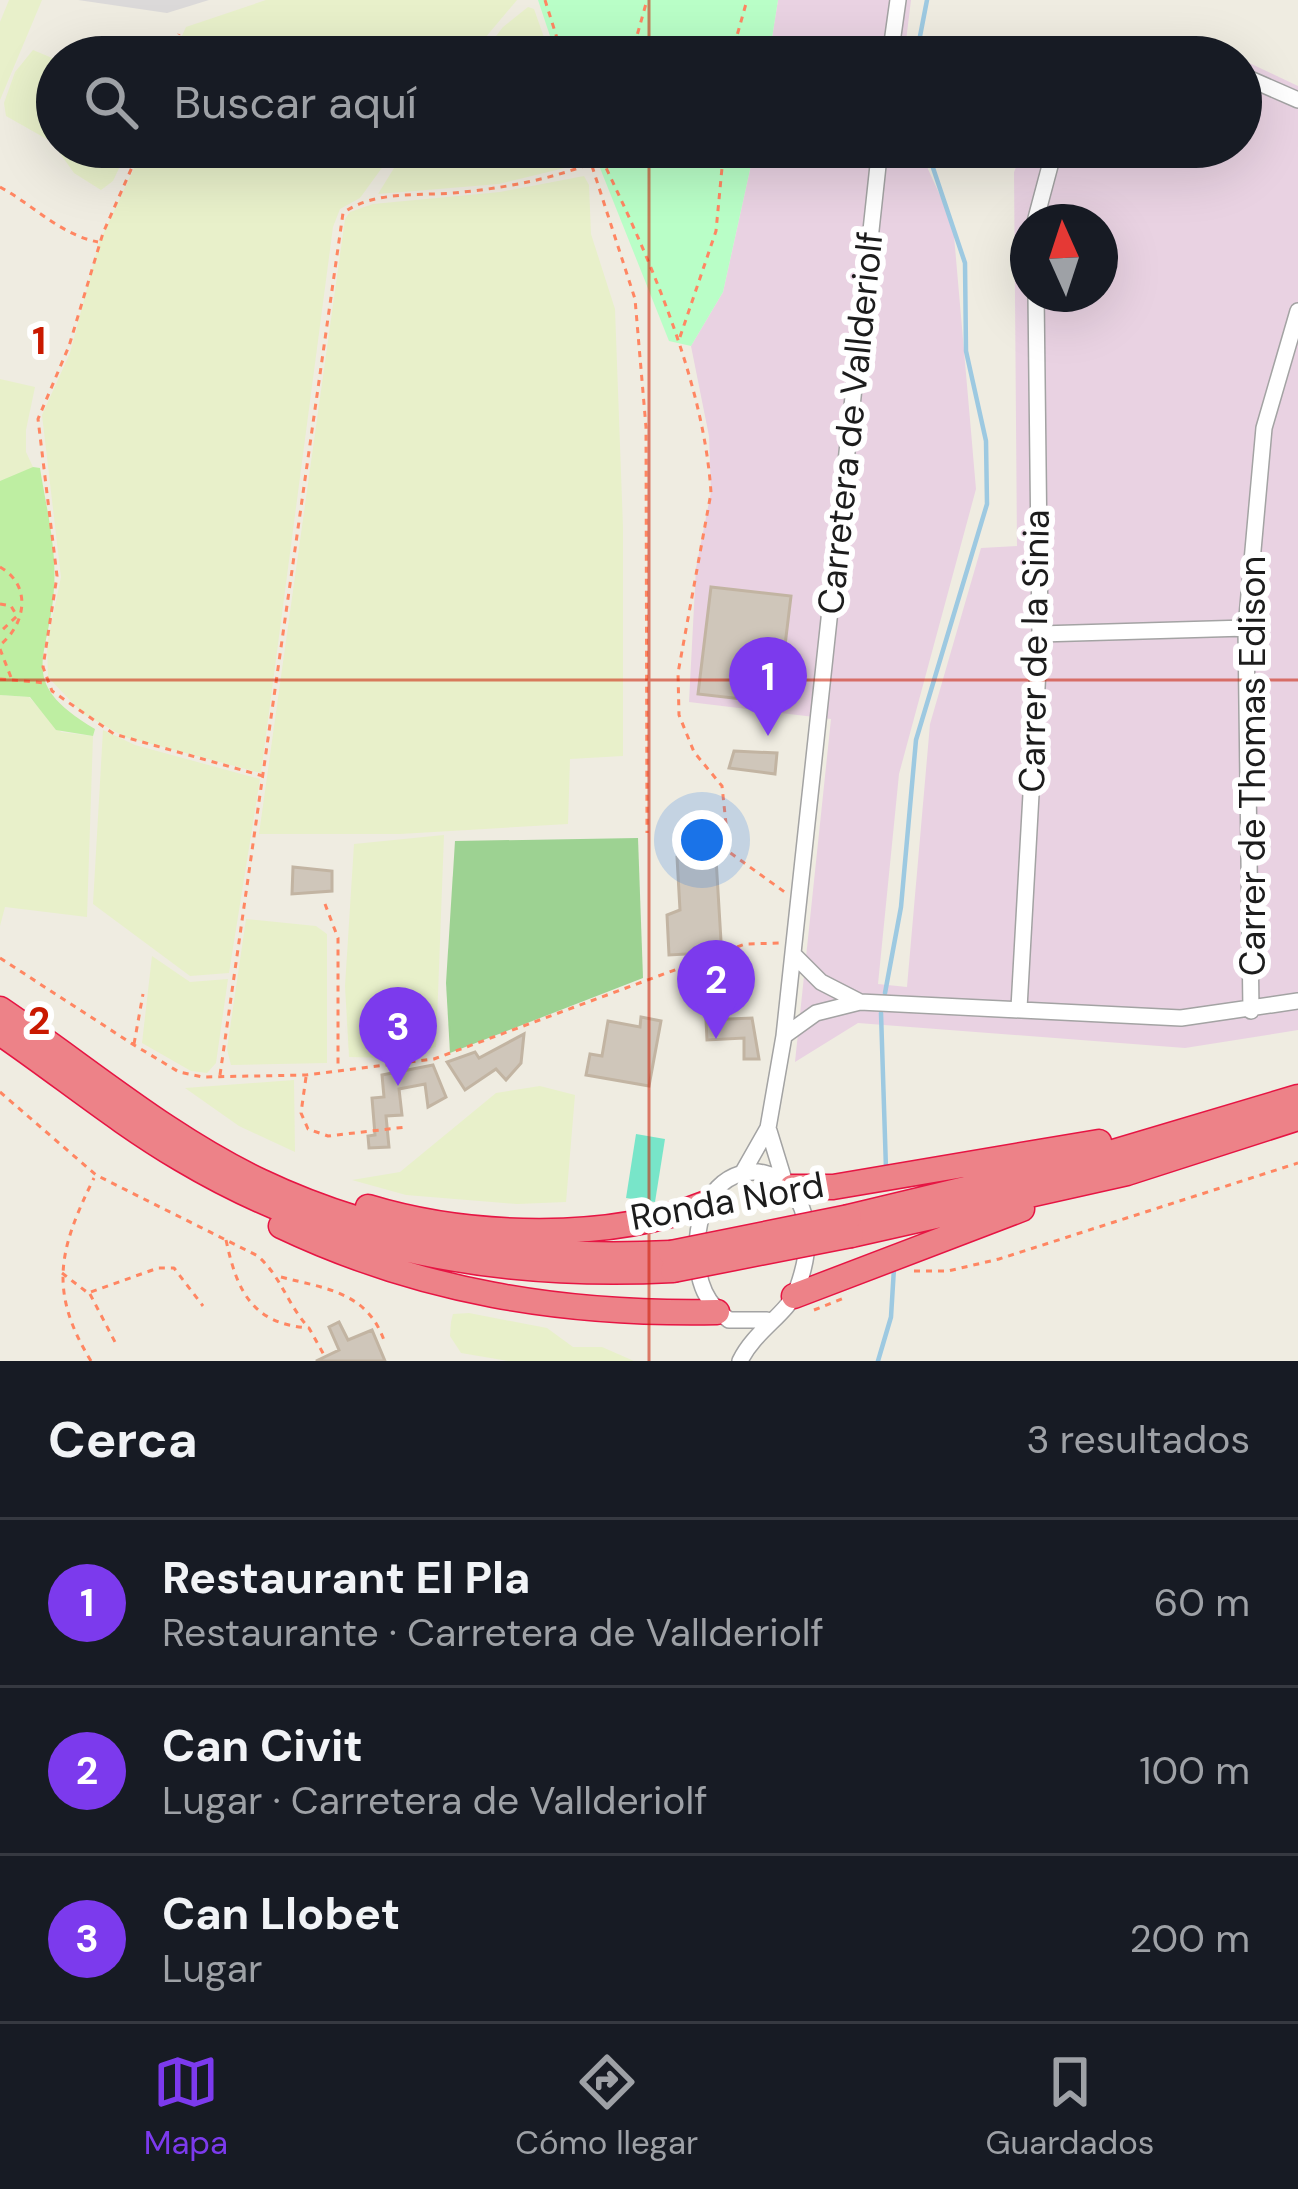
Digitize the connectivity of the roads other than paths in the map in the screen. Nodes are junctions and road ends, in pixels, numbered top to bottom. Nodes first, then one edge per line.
1 (898, 0) edge
2 (893, 36) edge
3 (1262, 84) edge
4 (1298, 100) edge
5 (878, 168) edge
6 (1049, 168) edge
7 (1040, 204) edge
8 (1298, 311) edge
9 (1036, 312) edge
10 (1246, 628) junction
11 (1040, 634) junction
12 (793, 948) junction
13 (1298, 1001) edge
14 (860, 1002) junction
15 (1019, 1008) junction
16 (0, 1009) edge
17 (1252, 1011) junction
18 (0, 1033) edge
19 (784, 1036) junction
20 (1298, 1097) edge
21 (1298, 1118) edge
22 (1208, 1125) junction
23 (768, 1128) junction
24 (218, 1157) junction
25 (180, 1159) junction
26 (743, 1172) junction
27 (1127, 1173) junction
28 (788, 1183) junction
29 (709, 1202) junction
30 (850, 1226) junction
31 (672, 1262) junction
32 (781, 1308) junction
33 (721, 1315) junction
34 (739, 1361) edge

1 - 2 street
3 - 4 street
5 - 12 street, Carretera de Vallderiolf
6 - 7 street
8 - 10 street, Carrer de Thomas Edison
9 - 11 street, Carrer de la Sinia
10 - 11 street
10 - 17 street, Carrer de Thomas Edison
11 - 15 street, Carrer de la Sinia
12 - 14 street
12 - 19 street, Carretera de Vallderiolf
13 - 17 street
14 - 15 street
14 - 19 street
15 - 17 street
16 - 24 highway, Ronda Nord
18 - 25 highway, Ronda Nord
19 - 23 street, Carretera de Vallderiolf
20 - 22 highway, Ronda Nord
21 - 27 highway, Ronda Nord
22 - 28 highway
22 - 30 highway, Ronda Nord
23 - 26 street, Carretera de Vallderiolf
23 - 28 street, Carretera de Vallderiolf
24 - 29 highway
24 - 31 highway, Ronda Nord
25 - 31 highway, Ronda Nord
25 - 33 highway
26 - 28 street
26 - 29 street
27 - 30 highway, Ronda Nord
27 - 32 highway
28 - 32 street
29 - 33 street
30 - 31 highway, Ronda Nord, bridge
32 - 33 street
32 - 34 street
33 - 34 street

